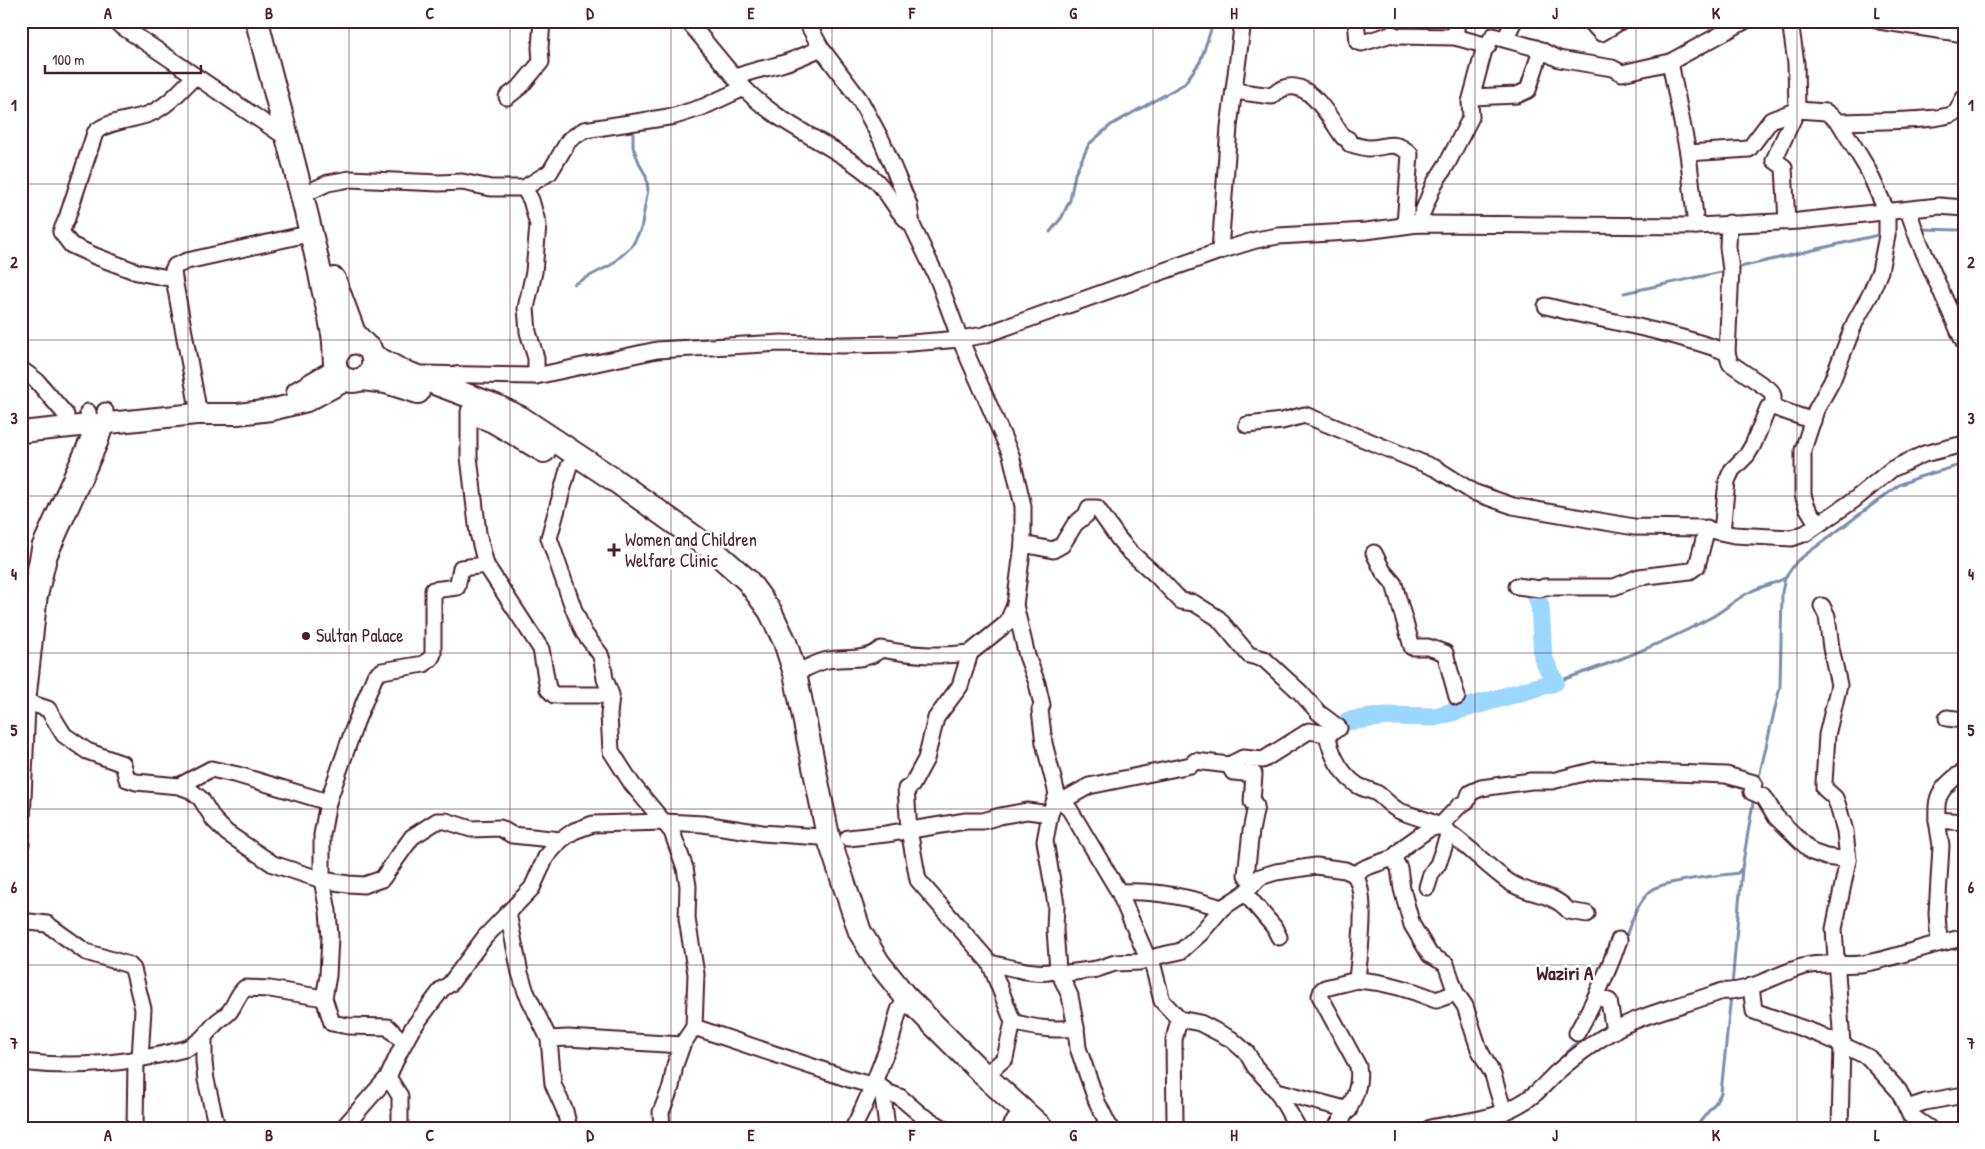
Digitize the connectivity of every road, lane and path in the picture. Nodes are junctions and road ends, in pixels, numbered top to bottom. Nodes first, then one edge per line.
1 (114, 21) edge
2 (257, 21) edge
3 (269, 21) edge
4 (542, 21) edge
5 (688, 21) edge
6 (806, 21) edge
7 (1243, 21) edge
8 (1356, 21) edge
9 (1457, 21) edge
10 (1514, 21) edge
11 (1590, 21) edge
12 (1621, 21) edge
13 (1745, 21) edge
14 (1790, 21) edge
15 (1878, 21) edge
16 (1964, 34) edge
17 (1455, 37) junction
18 (1505, 39) junction
19 (1488, 46) junction
20 (821, 48) junction
21 (1541, 50) junction
22 (1670, 62) junction
23 (195, 76) junction
24 (740, 83) junction
25 (1234, 91) junction
26 (507, 97) dead end
27 (1472, 97) junction
28 (1964, 98) edge
29 (1797, 110) junction
30 (1839, 122) junction
31 (287, 138) junction
32 (1688, 154) junction
33 (524, 188) junction
34 (313, 190) junction
35 (1964, 208) edge
36 (1908, 210) junction
37 (1887, 212) junction
38 (1787, 222) junction
39 (912, 224) junction
40 (1729, 224) junction
41 (1412, 225) junction
42 (1696, 226) junction
43 (312, 233) junction
44 (1220, 251) junction
45 (174, 279) junction
46 (1546, 306) dead end
47 (960, 340) junction
48 (1964, 343) edge
49 (369, 350) junction
50 (1727, 353) junction
51 (21, 369) edge
52 (345, 371) junction
53 (412, 374) junction
54 (536, 376) junction
55 (197, 403) junction
56 (1774, 407) junction
57 (469, 411) junction
58 (66, 415) junction
59 (97, 418) junction
60 (21, 420) edge
61 (1813, 421) junction
62 (1247, 425) dead end
63 (21, 432) edge
64 (1964, 444) edge
65 (569, 466) junction
66 (1821, 521) junction
67 (1707, 528) junction
68 (1722, 532) junction
69 (1023, 544) junction
70 (1374, 553) dead end
71 (486, 566) junction
72 (1517, 586) dead end
73 (25, 594) edge
74 (1016, 605) junction
75 (1822, 606) dead end
76 (21, 644) edge
77 (970, 653) junction
78 (795, 672) junction
79 (611, 696) junction
80 (1457, 697) dead end
81 (24, 700) edge
82 (1947, 718) dead end
83 (1964, 720) edge
84 (1327, 734) junction
85 (1229, 765) junction
86 (1964, 772) edge
87 (179, 786) junction
88 (1061, 797) junction
89 (328, 802) junction
90 (1050, 814) junction
91 (1937, 820) junction
92 (665, 822) junction
93 (1964, 822) edge
94 (1444, 829) junction
95 (909, 830) junction
96 (820, 837) junction
97 (848, 838) dead end
98 (561, 840) junction
99 (21, 844) edge
100 (1393, 858) junction
101 (1848, 860) junction
102 (1354, 874) junction
103 (322, 880) junction
104 (1427, 887) dead end
105 (1249, 889) junction
106 (1119, 892) junction
107 (1222, 908) junction
108 (508, 913) junction
109 (1587, 914) dead end
110 (21, 920) edge
111 (1280, 937) dead end
112 (1964, 938) edge
113 (1619, 940) dead end
114 (1939, 942) junction
115 (1148, 959) junction
116 (990, 963) junction
117 (1836, 964) junction
118 (1059, 972) junction
119 (1357, 980) junction
120 (1751, 986) junction
121 (1456, 993) junction
122 (324, 998) junction
123 (1603, 999) junction
124 (900, 1008) junction
125 (1179, 1019) junction
126 (1013, 1022) junction
127 (694, 1027) junction
128 (1076, 1028) junction
129 (1614, 1031) junction
130 (1577, 1033) dead end
131 (204, 1038) junction
132 (549, 1039) junction
133 (404, 1043) junction
134 (1842, 1044) junction
135 (682, 1045) junction
136 (138, 1060) junction
137 (21, 1062) edge
138 (985, 1076) junction
139 (388, 1077) junction
140 (878, 1087) junction
141 (1277, 1091) junction
142 (1964, 1095) edge
143 (1907, 1108) junction
144 (1349, 1110) junction
145 (661, 1112) junction
146 (1500, 1118) edge
147 (1175, 1124) dead end
148 (1017, 1125) edge
149 (136, 1128) edge
150 (217, 1128) edge
151 (343, 1128) edge
152 (400, 1128) edge
153 (569, 1128) edge
154 (650, 1128) edge
155 (662, 1128) edge
156 (853, 1128) edge
157 (887, 1128) edge
158 (943, 1128) edge
159 (1042, 1128) edge
160 (1110, 1128) edge
161 (1298, 1128) edge
162 (1335, 1128) edge
163 (1430, 1128) edge
164 (1840, 1128) edge
165 (1929, 1128) edge

1 - 23 street
2 - 31 highway
3 - 34 highway
4 - 26 street
5 - 24 street
6 - 20 street
7 - 25 street
8 - 17 street
9 - 17 street
10 - 18 street
11 - 12 street
13 - 22 street
14 - 29 street
15 - 16 street
17 - 19 street
18 - 19 street
18 - 21 street
19 - 27 street
20 - 24 street
20 - 39 street
21 - 22 street
21 - 27 street
22 - 32 street
23 - 31 street
23 - 45 street
24 - 33 street
24 - 39 street
25 - 41 street
25 - 44 street
27 - 41 street
28 - 30 street
29 - 30 street
29 - 32 street
29 - 38 street
30 - 37 street
31 - 43 highway
32 - 42 street
33 - 34 street
33 - 54 street
34 - 49 highway
35 - 36 street
36 - 37 street
36 - 48 street
37 - 38 street
37 - 61 street
38 - 40 street
39 - 47 street
40 - 42 street
40 - 50 street
41 - 42 street
41 - 44 street
43 - 45 street
43 - 52 highway
44 - 47 street
45 - 55 street
46 - 50 street
47 - 54 street
47 - 69 street
49 - 52 highway
49 - 52 highway
49 - 53 highway
50 - 56 street
51 - 58 street
52 - 55 main road
52 - 57 highway
52 - 59 main road
53 - 54 street
53 - 78 highway
55 - 59 main road
56 - 61 street
56 - 68 street
57 - 65 highway
57 - 71 street
58 - 59 main road
58 - 60 main road
59 - 63 main road
59 - 73 street
59 - 81 street
61 - 66 street
62 - 67 street
64 - 66 street
65 - 79 street
65 - 96 highway
66 - 68 street
67 - 68 street
67 - 72 street
69 - 74 street
69 - 84 street
70 - 80 street
71 - 79 street
71 - 89 street
73 - 76 street
74 - 77 street
74 - 88 street
75 - 101 street
77 - 78 street
77 - 95 street
78 - 138 highway
79 - 92 street
81 - 87 street
81 - 99 street
82 - 83 street
84 - 85 street
84 - 94 street
85 - 88 street
85 - 105 street
86 - 91 street
87 - 89 street
87 - 103 street
88 - 90 street
88 - 106 street
89 - 103 street
90 - 95 street
90 - 118 street
91 - 93 street
91 - 114 street
92 - 96 street
92 - 98 street
92 - 127 street
94 - 100 street
94 - 101 street
94 - 104 street
94 - 109 street
95 - 97 street
95 - 116 street
96 - 124 highway
98 - 103 street
98 - 108 street
100 - 102 street
100 - 121 street
101 - 117 street
102 - 105 street
102 - 119 street
103 - 122 street
105 - 107 street
105 - 111 street
106 - 107 street
106 - 115 street
107 - 115 street
108 - 132 street
108 - 133 street
110 - 136 street
112 - 114 street
113 - 123 street
114 - 117 street
115 - 118 street
115 - 125 street
116 - 118 street
116 - 126 street
117 - 120 street
117 - 134 street
118 - 128 street
119 - 121 street
119 - 144 street
120 - 129 street
120 - 134 street
121 - 146 street
122 - 131 street
122 - 133 street
123 - 129 street
123 - 130 street
124 - 140 street
124 - 148 highway
125 - 141 street
125 - 147 street
126 - 128 street
126 - 138 street
127 - 135 street
127 - 140 street
128 - 160 street
129 - 146 street
131 - 136 street
131 - 150 street
132 - 135 street
132 - 153 street
133 - 139 street
134 - 143 street
134 - 164 street
135 - 145 street
136 - 137 street
136 - 149 street
138 - 159 highway
139 - 151 street
139 - 152 street
140 - 156 street
140 - 157 street
140 - 158 street
141 - 144 street
141 - 161 street
142 - 143 street
143 - 165 street
144 - 162 street
145 - 154 street
145 - 155 street
146 - 163 street

